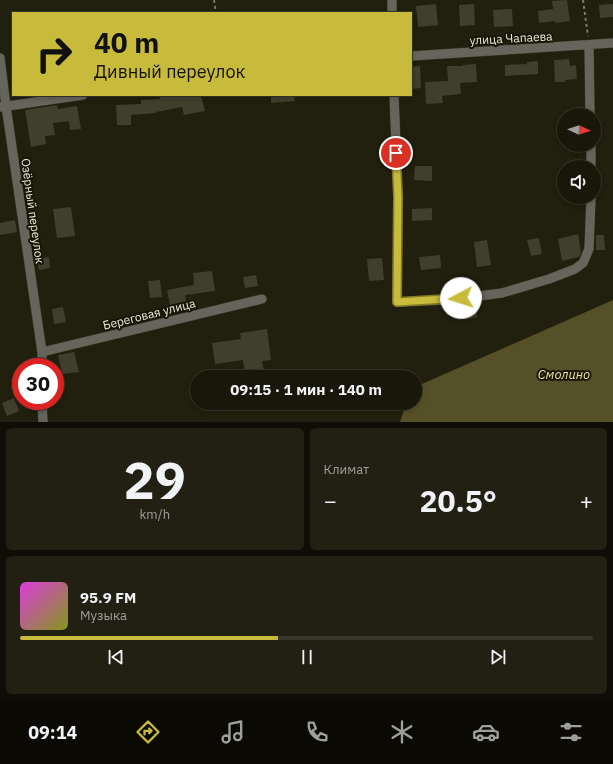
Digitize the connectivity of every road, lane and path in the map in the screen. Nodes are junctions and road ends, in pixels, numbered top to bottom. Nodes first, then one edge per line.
1 (214, 0) edge
2 (392, 0) edge
3 (583, 0) edge
4 (216, 12) edge
5 (392, 12) edge
6 (613, 43) edge
7 (589, 46) junction
8 (412, 56) edge
9 (0, 58) edge
10 (76, 96) edge
11 (394, 96) edge
12 (3, 107) edge
13 (590, 108) edge
14 (591, 204) edge
15 (262, 299) dead end
16 (42, 352) junction
17 (42, 358) edge
18 (42, 410) edge
19 (43, 422) edge

1 - 4 path
2 - 5 street
3 - 7 path
6 - 7 street, улица Чапаева
7 - 8 street, улица Чапаева
7 - 13 street
9 - 12 street, Озёрный переулок
10 - 12 street
11 - 14 street
12 - 16 street, Озёрный переулок
15 - 16 street, Береговая улица
16 - 17 street, Озёрный переулок
18 - 19 street

